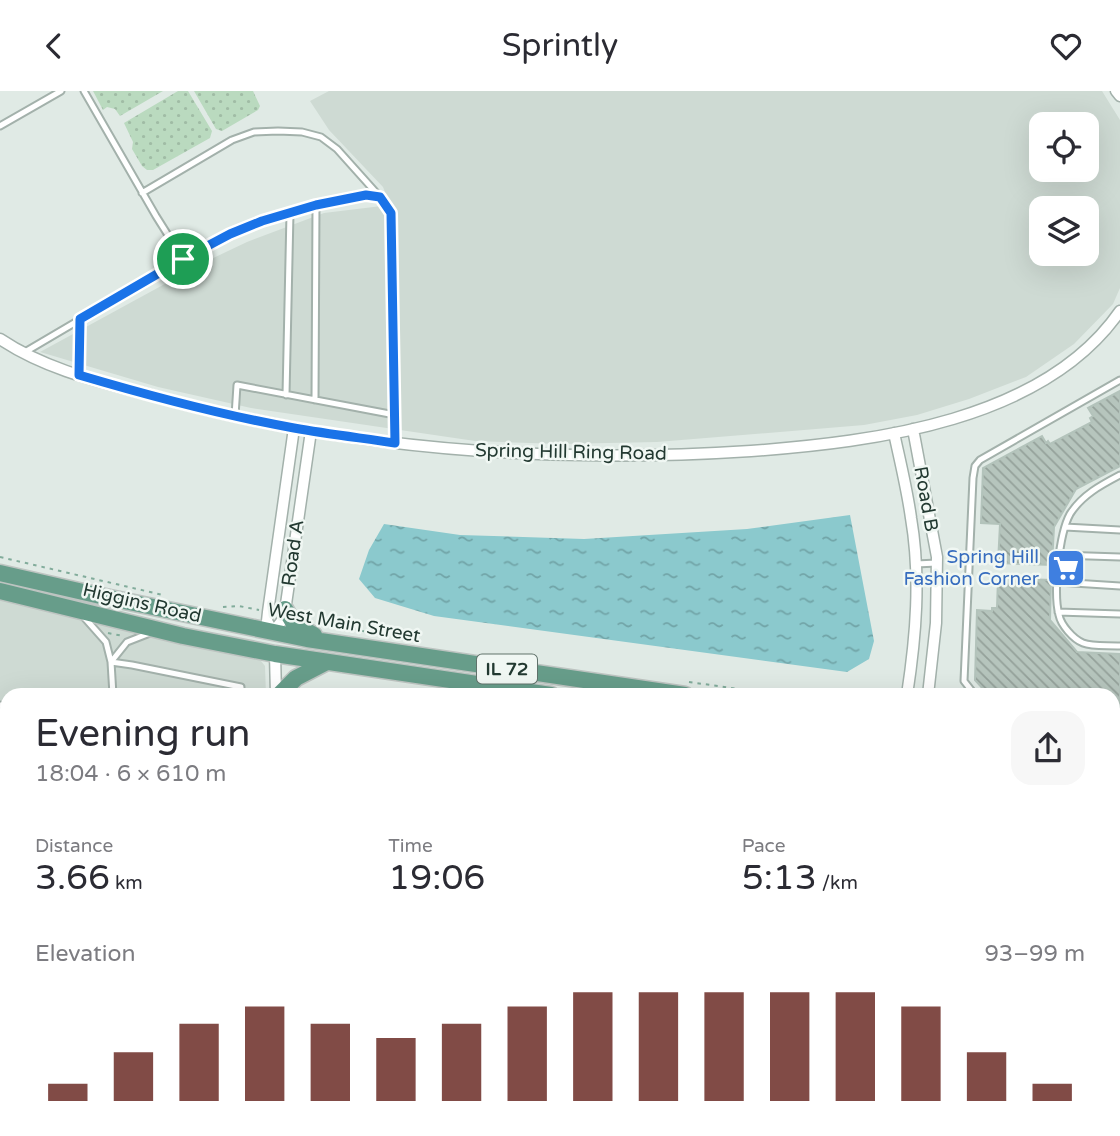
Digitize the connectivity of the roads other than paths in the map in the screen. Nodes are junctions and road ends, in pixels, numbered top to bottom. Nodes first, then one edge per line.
1 (61, 91) edge
2 (84, 91) edge
3 (1116, 91) edge
4 (1120, 96) edge
5 (0, 126) edge
6 (142, 193) junction
7 (380, 197) junction
8 (316, 205) junction
9 (290, 213) junction
10 (183, 259) junction
11 (1120, 311) edge
12 (80, 319) junction
13 (1116, 325) edge
14 (0, 339) edge
15 (23, 354) junction
16 (79, 375) junction
17 (1120, 380) edge
18 (286, 395) junction
19 (315, 400) junction
20 (395, 415) junction
21 (235, 416) junction
22 (294, 428) junction
23 (913, 429) junction
24 (311, 431) junction
25 (894, 433) junction
26 (395, 443) junction
27 (1120, 475) edge
28 (1065, 527) junction
29 (1120, 530) edge
30 (1059, 555) junction
31 (1120, 558) edge
32 (916, 563) junction
33 (937, 563) junction
34 (0, 573) edge
35 (1058, 582) junction
36 (1120, 586) edge
37 (0, 591) edge
38 (76, 609) junction
39 (285, 609) junction
40 (1058, 612) junction
41 (1120, 614) edge
42 (160, 630) junction
43 (273, 632) junction
44 (329, 643) junction
45 (1120, 646) edge
46 (275, 654) junction
47 (327, 662) junction
48 (111, 663) junction
49 (113, 688) edge
50 (241, 688) edge
51 (277, 688) edge
52 (285, 688) edge
53 (503, 688) edge
54 (637, 688) edge
55 (909, 688) edge
56 (929, 688) edge
57 (970, 688) edge

1 - 5 lane
2 - 6 lane
3 - 4 street
6 - 7 lane
6 - 10 lane
7 - 8 lane
7 - 20 lane
8 - 9 lane
8 - 19 lane
9 - 10 lane
9 - 18 lane
10 - 12 lane
11 - 13 street, Spring Hill Ring Road
12 - 15 lane
12 - 16 lane
13 - 23 street, Spring Hill Ring Road
14 - 15 street, Spring Hill Ring Road
15 - 16 street, Spring Hill Ring Road
16 - 21 street, Spring Hill Ring Road
17 - 57 lane
18 - 19 lane
18 - 21 lane
19 - 20 lane
20 - 26 lane
21 - 22 street, Spring Hill Ring Road
22 - 24 street, Spring Hill Ring Road
22 - 43 street, Road A
23 - 25 street, Spring Hill Ring Road
23 - 33 street, Road B
24 - 26 street, Spring Hill Ring Road
24 - 39 street, Road A
25 - 26 street, Spring Hill Ring Road
25 - 32 street, Road B
27 - 28 lane
28 - 29 lane
28 - 30 lane
30 - 31 lane
30 - 35 lane
32 - 33 lane
32 - 55 street, Road B
33 - 56 street, Road B
34 - 43 main road, West Main Street / IL 72
35 - 36 lane
35 - 40 lane
37 - 38 main road, Higgins Road / IL 72
38 - 42 main road, Higgins Road / IL 72
38 - 48 lane
39 - 43 street, Road A
39 - 44 main road
40 - 41 lane
40 - 45 lane
42 - 46 main road, Higgins Road / IL 72
42 - 48 lane
43 - 44 main road, West Main Street / IL 72
43 - 46 main road
44 - 54 main road, West Main Street / IL 72
46 - 47 main road, West Main Street / IL 72
46 - 51 street
47 - 52 main road
47 - 53 main road, West Main Street / IL 72
48 - 49 lane
48 - 50 lane

